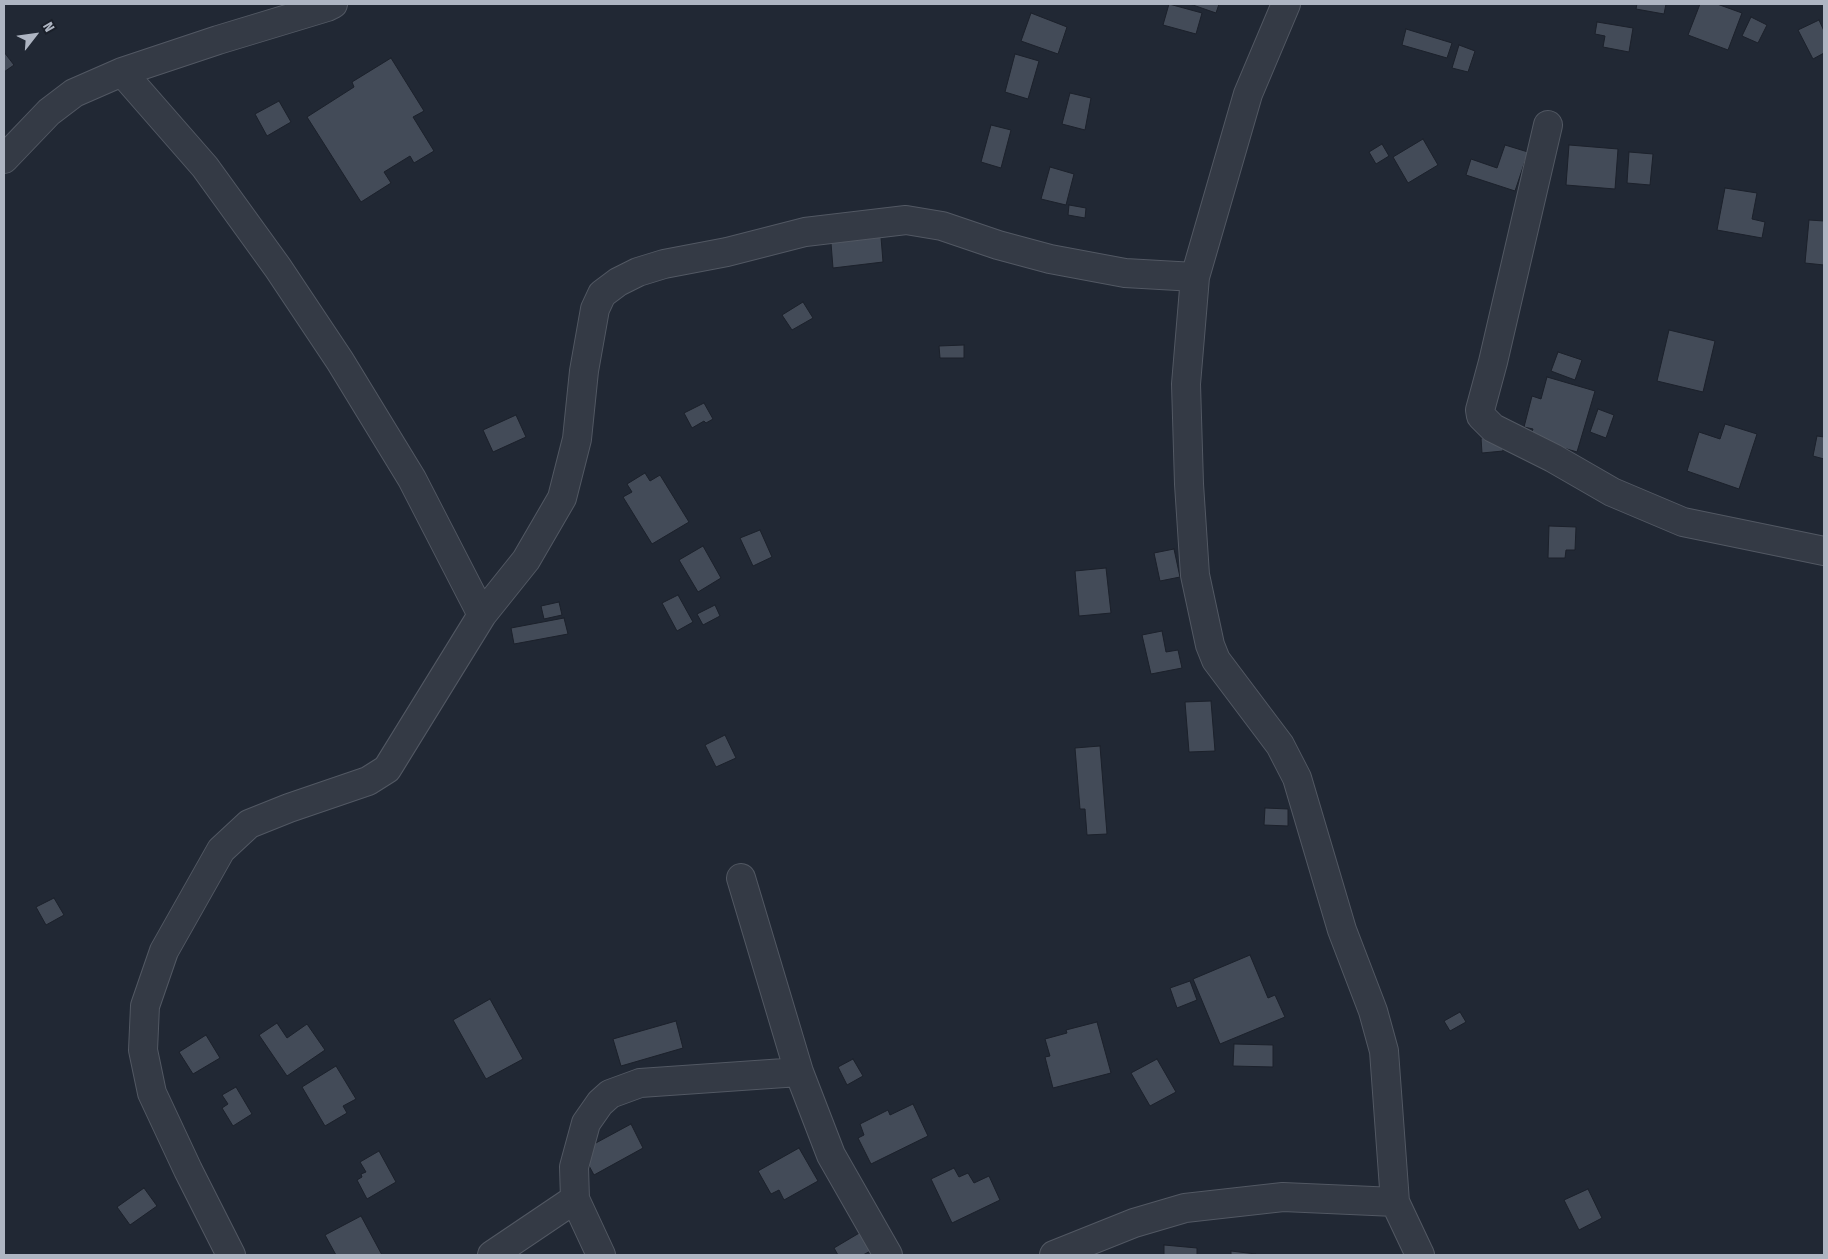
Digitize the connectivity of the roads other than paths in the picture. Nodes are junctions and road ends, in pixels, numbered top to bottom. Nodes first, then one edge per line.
1 (333, 4) edge
2 (1286, 4) edge
3 (122, 72) junction
4 (1548, 125) dead end
5 (4, 159) edge
6 (1195, 277) junction
7 (1824, 551) edge
8 (482, 614) junction
9 (741, 878) dead end
10 (800, 1072) junction
11 (575, 1199) junction
12 (1395, 1202) junction
13 (231, 1255) edge
14 (492, 1255) edge
15 (602, 1255) edge
16 (888, 1255) edge
17 (1054, 1255) edge
18 (1420, 1255) edge

1 - 3 street
2 - 6 street
3 - 5 street
3 - 8 street
4 - 7 street
6 - 8 street
6 - 12 street
8 - 13 street
9 - 10 street
10 - 11 street
10 - 16 street
11 - 14 street
11 - 15 street
12 - 17 street
12 - 18 street

